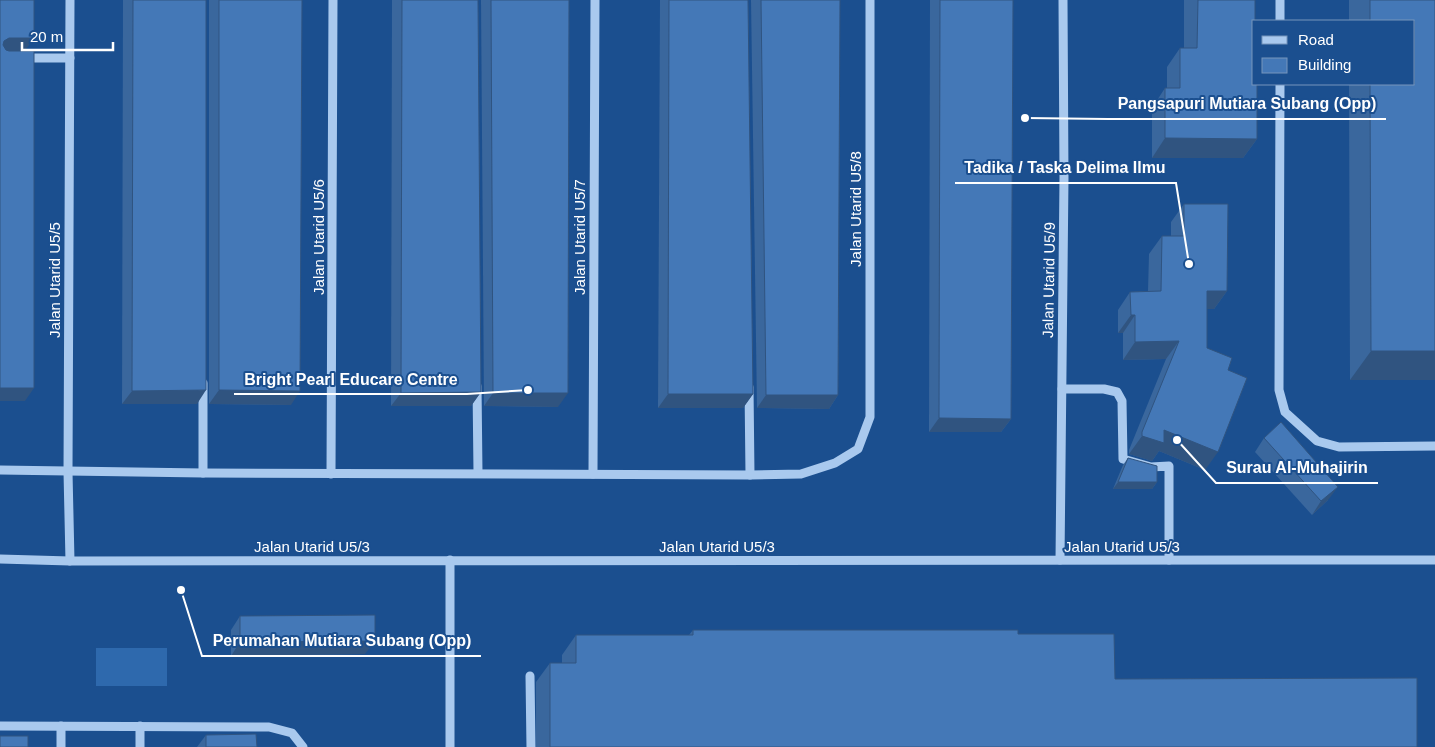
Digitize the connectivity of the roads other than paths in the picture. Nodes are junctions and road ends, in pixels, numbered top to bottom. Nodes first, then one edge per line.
1 (70, 0) edge
2 (334, 0) edge
3 (595, 0) edge
4 (870, 0) edge
5 (1063, 0) edge
6 (1280, 0) edge
7 (1280, 20) edge
8 (0, 58) edge
9 (70, 58) junction
10 (1280, 85) edge
11 (203, 375) edge
12 (477, 375) edge
13 (749, 376) edge
14 (1062, 389) junction
15 (1435, 446) edge
16 (0, 470) edge
17 (68, 472) junction
18 (204, 473) junction
19 (478, 473) junction
20 (331, 474) junction
21 (593, 474) junction
22 (750, 475) junction
23 (0, 559) edge
24 (450, 560) junction
25 (1060, 560) junction
26 (1169, 560) junction
27 (1435, 560) edge
28 (70, 561) junction
29 (530, 676) dead end
30 (0, 726) edge
31 (61, 726) junction
32 (140, 726) junction
33 (61, 747) edge
34 (140, 747) edge
35 (303, 747) edge
36 (450, 747) edge
37 (531, 747) edge

1 - 9 street, Jalan Utarid U5/5
2 - 20 street, Jalan Utarid U5/6
3 - 21 street, Jalan Utarid U5/7
4 - 22 street, Jalan Utarid U5/8
5 - 14 street, Jalan Utarid U5/9
6 - 7 street
8 - 9 street
9 - 17 street, Jalan Utarid U5/5
10 - 15 street
11 - 18 street
12 - 19 street
13 - 22 street
14 - 25 street, Jalan Utarid U5/9
14 - 26 street
16 - 17 street
17 - 18 street
17 - 28 street, Jalan Utarid U5/5
18 - 20 street
19 - 20 street
19 - 21 street
21 - 22 street
23 - 28 street, Jalan Utarid U5/3
24 - 25 street, Jalan Utarid U5/3
24 - 28 street, Jalan Utarid U5/3
24 - 36 street
25 - 26 street, Jalan Utarid U5/3
26 - 27 street, Jalan Utarid U5/3
29 - 37 street
30 - 31 street
31 - 32 street
31 - 33 street
32 - 34 street
32 - 35 street

